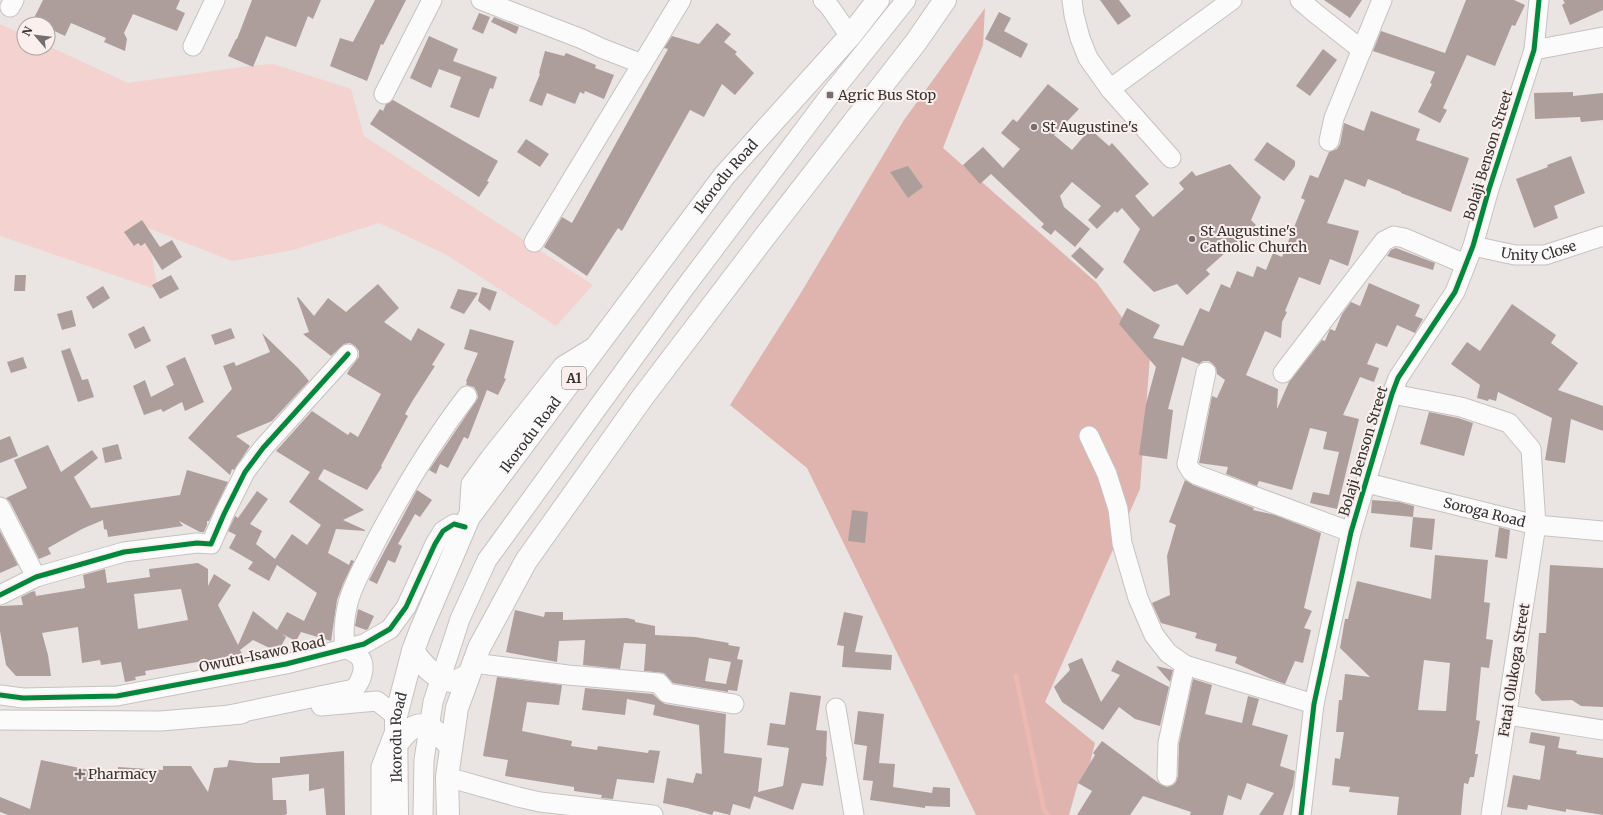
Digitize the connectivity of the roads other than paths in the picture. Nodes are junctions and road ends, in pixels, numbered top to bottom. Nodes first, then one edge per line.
1 (215, 0) edge
2 (432, 0) edge
3 (481, 0) edge
4 (681, 0) edge
5 (878, 0) edge
6 (906, 0) edge
7 (945, 0) edge
8 (1072, 0) edge
9 (1232, 0) edge
10 (1300, 0) edge
11 (1382, 0) edge
12 (1539, 0) edge
13 (830, 2) edge
14 (850, 36) junction
15 (1603, 37) edge
16 (193, 46) dead end
17 (1362, 50) junction
18 (1534, 50) junction
19 (642, 64) junction
20 (1110, 89) junction
21 (384, 94) dead end
22 (1329, 141) dead end
23 (1171, 158) dead end
24 (1603, 236) edge
25 (534, 242) dead end
26 (1473, 246) junction
27 (1466, 264) junction
28 (348, 354) dead end
29 (1206, 372) dead end
30 (1283, 373) dead end
31 (1392, 394) junction
32 (467, 396) dead end
33 (1089, 436) dead end
34 (1367, 483) junction
35 (0, 507) edge
36 (467, 522) junction
37 (1536, 525) junction
38 (1603, 531) edge
39 (1351, 532) junction
40 (36, 577) junction
41 (0, 595) edge
42 (344, 648) junction
43 (413, 651) junction
44 (1185, 665) junction
45 (470, 669) junction
46 (441, 678) junction
47 (0, 695) edge
48 (734, 704) dead end
49 (1314, 704) junction
50 (836, 708) dead end
51 (230, 715) junction
52 (1507, 715) junction
53 (0, 720) edge
54 (429, 726) junction
55 (396, 730) junction
56 (1603, 730) edge
57 (451, 747) junction
58 (1167, 776) dead end
59 (447, 777) junction
60 (381, 815) edge
61 (397, 815) edge
62 (423, 815) edge
63 (448, 815) edge
64 (653, 815) edge
65 (854, 815) edge
66 (1301, 815) edge
67 (1492, 815) edge

1 - 16 street
2 - 21 street
3 - 19 street
4 - 19 street
5 - 14 highway, Ikorodu Road / A1
6 - 46 street
7 - 45 highway
8 - 20 street
9 - 20 street
10 - 17 street
11 - 17 street
12 - 18 street, Bolaji Benson Street
13 - 14 street
14 - 36 highway, Ikorodu Road / A1
15 - 18 street
17 - 22 street
18 - 26 street, Bolaji Benson Street
19 - 25 street
20 - 23 street
24 - 26 street, Unity Close
26 - 27 street, Bolaji Benson Street
27 - 30 street
27 - 31 street, Bolaji Benson Street
28 - 40 street
29 - 39 street
31 - 34 street, Bolaji Benson Street
31 - 37 street, Fatai Olukoga Street
32 - 42 street
33 - 44 street
34 - 37 street, Soroga Road
34 - 39 street, Bolaji Benson Street
35 - 40 street
36 - 42 street, Owutu-Isawo Road
36 - 43 highway, Ikorodu Road / A1
37 - 38 street, Soroga Road
37 - 52 street, Fatai Olukoga Street
39 - 49 street, Bolaji Benson Street
40 - 41 street
42 - 47 street, Owutu-Isawo Road
42 - 51 street
43 - 46 highway
43 - 55 highway, Ikorodu Road / A1
44 - 49 street
44 - 58 street
45 - 46 highway
45 - 48 street
45 - 57 highway
46 - 54 street
49 - 66 street, Bolaji Benson Street
50 - 65 street
51 - 53 street
51 - 55 street
52 - 56 street
52 - 67 street, Fatai Olukoga Street
54 - 55 highway
54 - 57 highway
54 - 62 street
55 - 60 street
55 - 61 highway, Ikorodu Road / A1
57 - 59 highway
59 - 63 highway
59 - 64 street

